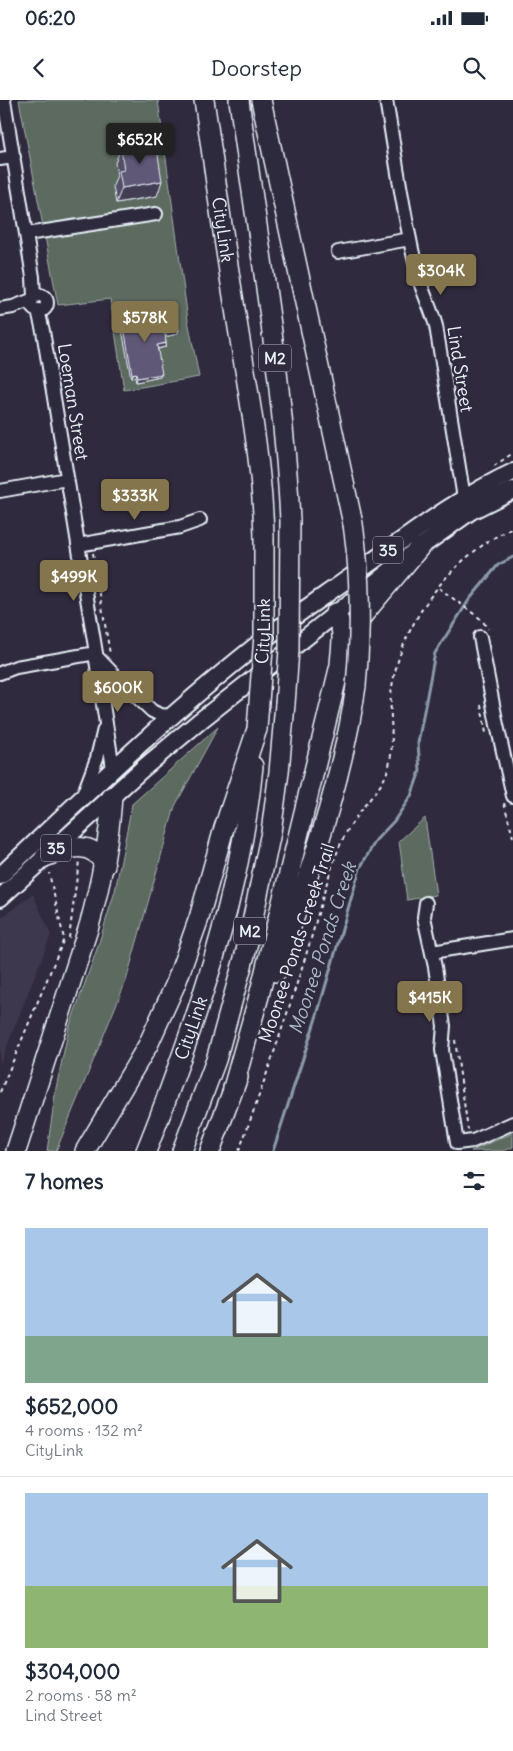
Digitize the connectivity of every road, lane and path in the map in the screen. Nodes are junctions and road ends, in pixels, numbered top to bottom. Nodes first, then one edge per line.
1 (4, 100) edge
2 (204, 100) edge
3 (239, 100) edge
4 (261, 100) edge
5 (386, 100) edge
6 (14, 157) junction
7 (0, 159) edge
8 (156, 214) dead end
9 (27, 234) junction
10 (410, 239) junction
11 (338, 252) dead end
12 (37, 303) junction
13 (0, 309) edge
14 (513, 472) edge
15 (67, 479) junction
16 (513, 490) edge
17 (0, 491) edge
18 (464, 498) junction
19 (200, 520) dead end
20 (513, 528) edge
21 (91, 542) junction
22 (78, 544) junction
23 (419, 548) junction
24 (439, 588) junction
25 (314, 603) junction
26 (335, 614) junction
27 (482, 620) dead end
28 (480, 637) dead end
29 (96, 655) junction
30 (111, 656) dead end
31 (340, 665) junction
32 (0, 672) edge
33 (172, 716) junction
34 (106, 723) junction
35 (257, 729) junction
36 (113, 768) junction
37 (513, 796) edge
38 (112, 797) junction
39 (82, 798) junction
40 (82, 848) junction
41 (47, 865) junction
42 (105, 866) junction
43 (0, 876) edge
44 (0, 898) edge
45 (426, 903) dead end
46 (513, 939) edge
47 (69, 941) dead end
48 (432, 952) junction
49 (455, 1040) dead end
50 (48, 1052) junction
51 (234, 1088) junction
52 (0, 1092) edge
53 (513, 1123) edge
54 (472, 1141) junction
55 (453, 1147) edge
56 (7, 1151) edge
57 (16, 1151) edge
58 (85, 1151) edge
59 (146, 1151) edge
60 (182, 1151) edge
61 (210, 1151) edge
62 (239, 1151) edge

1 - 6 street, Loeman Street
2 - 35 highway, CityLink / M2, bridge
3 - 60 highway, CityLink / M2, bridge
4 - 51 highway, bridge
5 - 10 street, Lind Street
6 - 7 street
6 - 9 street, Loeman Street
8 - 9 street
9 - 12 street, Loeman Street
10 - 11 street
10 - 18 street, Lind Street
12 - 13 street
12 - 15 street, Loeman Street
14 - 18 main road, 35
15 - 17 street
15 - 22 street, Loeman Street
16 - 23 main road, 35
18 - 25 main road, 35
19 - 21 street
20 - 24 path, Moonee Ponds Creek Trail
21 - 22 street
21 - 30 path
22 - 29 street, Loeman Street
23 - 26 main road, 35
23 - 31 highway
24 - 27 path
24 - 62 path, Moonee Ponds Creek Trail
25 - 26 main road
25 - 33 main road, 35
26 - 31 highway
26 - 38 main road, 35
28 - 37 street
29 - 32 street
29 - 33 street
29 - 34 street, Loeman Street
31 - 51 highway
33 - 36 main road, 35
34 - 36 street, Loeman Street
34 - 39 street
35 - 58 highway
35 - 59 highway, CityLink / M2
36 - 38 main road
36 - 39 main road, 35
38 - 41 main road, 35
38 - 42 highway
39 - 43 main road, 35
40 - 41 highway
40 - 42 highway
40 - 47 path
41 - 44 main road, 35
41 - 52 path
42 - 50 highway
45 - 48 street
46 - 48 street
48 - 55 street
49 - 54 path
50 - 56 main road
50 - 57 highway
51 - 61 highway
53 - 54 street
54 - 55 street

